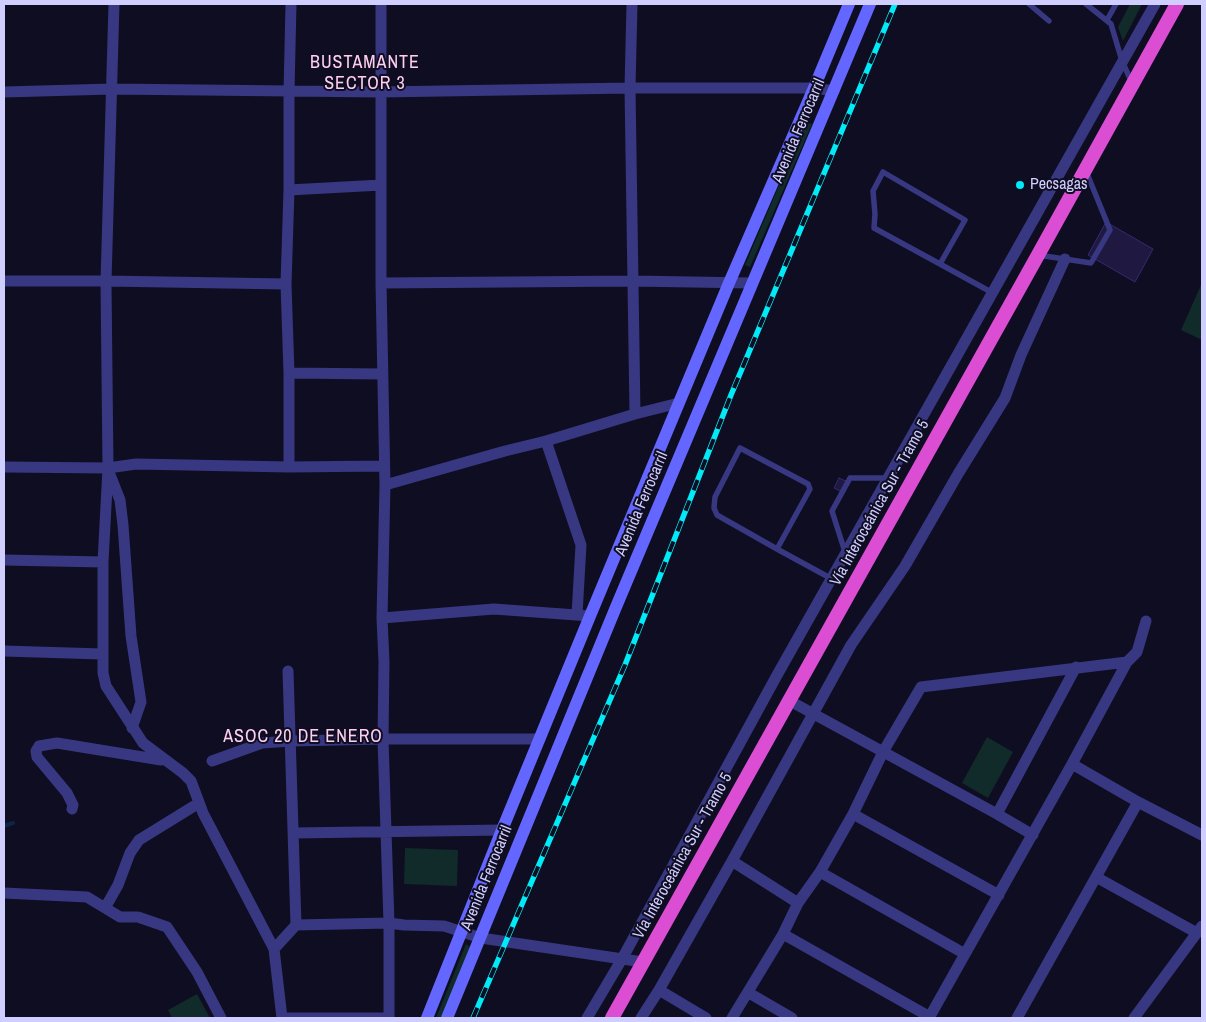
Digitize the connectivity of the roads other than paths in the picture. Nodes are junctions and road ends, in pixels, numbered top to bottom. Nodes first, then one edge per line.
1 (114, 4) edge
2 (291, 4) edge
3 (381, 4) edge
4 (632, 4) edge
5 (849, 4) edge
6 (870, 4) edge
7 (1029, 4) edge
8 (1086, 4) edge
9 (1116, 4) edge
10 (1155, 4) edge
11 (1177, 4) edge
12 (1107, 20) junction
13 (1049, 21) dead end
14 (1122, 61) junction
15 (1133, 85) junction
16 (630, 88) junction
17 (814, 88) junction
18 (112, 89) junction
19 (4, 92) edge
20 (289, 92) junction
21 (380, 92) junction
22 (834, 92) junction
23 (1085, 170) junction
24 (381, 185) junction
25 (289, 190) junction
26 (1038, 256) junction
27 (1064, 260) junction
28 (940, 264) junction
29 (106, 280) junction
30 (4, 281) edge
31 (633, 281) junction
32 (381, 283) junction
33 (729, 283) junction
34 (751, 283) junction
35 (286, 284) junction
36 (991, 292) junction
37 (290, 373) junction
38 (382, 374) junction
39 (679, 403) junction
40 (635, 414) junction
41 (546, 441) junction
42 (384, 466) junction
43 (4, 467) edge
44 (289, 467) junction
45 (108, 468) junction
46 (887, 478) junction
47 (385, 485) junction
48 (777, 549) junction
49 (846, 554) junction
50 (4, 560) edge
51 (103, 562) junction
52 (832, 579) junction
53 (583, 616) junction
54 (382, 618) junction
55 (1146, 621) dead end
56 (4, 651) edge
57 (102, 654) junction
58 (1128, 662) junction
59 (1076, 667) junction
60 (288, 671) dead end
61 (790, 701) junction
62 (815, 713) junction
63 (132, 728) junction
64 (383, 739) junction
65 (540, 739) junction
66 (291, 740) junction
67 (883, 752) junction
68 (165, 761) junction
69 (212, 761) dead end
70 (1072, 764) junction
71 (1138, 802) junction
72 (199, 803) junction
73 (72, 809) dead end
74 (852, 814) junction
75 (997, 814) junction
76 (502, 830) junction
77 (387, 832) junction
78 (294, 833) junction
79 (1202, 834) edge
80 (1033, 835) junction
81 (732, 861) junction
82 (820, 872) junction
83 (1096, 877) junction
84 (4, 893) edge
85 (999, 895) junction
86 (798, 902) junction
87 (105, 908) junction
88 (389, 923) junction
89 (296, 925) junction
90 (1200, 930) edge
91 (462, 931) junction
92 (783, 934) junction
93 (481, 938) junction
94 (274, 949) junction
95 (965, 954) junction
96 (622, 959) junction
97 (643, 962) junction
98 (659, 990) junction
99 (748, 994) junction
100 (929, 1017) edge
101 (222, 1018) edge
102 (282, 1018) edge
103 (389, 1018) edge
104 (427, 1018) edge
105 (447, 1018) edge
106 (587, 1018) edge
107 (612, 1018) edge
108 (641, 1018) edge
109 (706, 1018) edge
110 (732, 1018) edge
111 (792, 1018) edge
112 (1017, 1018) edge
113 (1134, 1018) edge

1 - 18 street
2 - 20 street
3 - 21 street
4 - 16 street
5 - 17 main road, Avenida Ferrocarril
6 - 22 main road, Avenida Ferrocarril
7 - 13 lane
8 - 12 lane
9 - 12 lane
10 - 14 street
11 - 15 highway, Vía Interoceánica Sur - Tramo 5
12 - 14 lane
14 - 15 lane
14 - 36 street
15 - 23 highway, Vía Interoceánica Sur - Tramo 5
16 - 17 street
16 - 21 street
16 - 31 street
17 - 22 street
17 - 33 main road, Avenida Ferrocarril
18 - 19 street
18 - 20 street
18 - 29 street
20 - 21 street
20 - 25 street
21 - 24 street
22 - 34 main road, Avenida Ferrocarril
23 - 26 highway, Vía Interoceánica Sur - Tramo 5
23 - 27 lane
24 - 25 street
24 - 32 street
25 - 35 street
26 - 27 lane
26 - 61 highway, Vía Interoceánica Sur - Tramo 5
27 - 62 street
28 - 28 lane
28 - 36 lane
29 - 30 street
29 - 35 street
29 - 45 street
31 - 32 street
31 - 33 street
31 - 40 street
32 - 38 street
33 - 34 street
33 - 39 main road, Avenida Ferrocarril
34 - 93 main road, Avenida Ferrocarril
35 - 37 street
36 - 46 street
37 - 38 street
37 - 44 street
38 - 42 street
39 - 40 street
39 - 53 main road, Avenida Ferrocarril
40 - 41 street
41 - 47 street
41 - 53 street
42 - 44 street
42 - 47 street
43 - 45 street
44 - 45 street
45 - 51 street
45 - 63 street
46 - 49 street
46 - 49 lane
47 - 54 street
48 - 48 lane
48 - 52 lane
49 - 52 street
50 - 51 street
51 - 57 street
52 - 96 street
53 - 54 street
53 - 65 main road, Avenida Ferrocarril
54 - 64 street
55 - 58 street
56 - 57 street
57 - 63 street
58 - 59 street
58 - 70 street
59 - 67 street
59 - 75 street
60 - 66 street
61 - 62 street
61 - 97 highway, Vía Interoceánica Sur - Tramo 5
62 - 67 street
62 - 81 street
63 - 68 street
64 - 65 street
64 - 66 street
64 - 77 street
65 - 76 main road, Avenida Ferrocarril
66 - 69 street
66 - 78 street
67 - 74 street
67 - 75 street
68 - 72 street
68 - 73 street
70 - 71 street
70 - 80 street
71 - 79 street
71 - 83 street
72 - 87 street
72 - 94 street
74 - 82 street
74 - 85 street
75 - 80 street
76 - 77 street
76 - 91 main road, Avenida Ferrocarril
77 - 78 street
77 - 88 street
78 - 89 street
80 - 85 street
81 - 86 street
81 - 98 street
82 - 86 street
82 - 95 street
83 - 90 street
83 - 112 street
84 - 87 street
85 - 95 street
86 - 92 street
87 - 101 street
88 - 89 street
88 - 91 street
88 - 103 street
89 - 94 street
90 - 113 street
91 - 93 street
91 - 104 main road, Avenida Ferrocarril
92 - 99 street
92 - 100 street
93 - 96 street
93 - 105 main road, Avenida Ferrocarril
94 - 102 street
95 - 100 street
96 - 97 street
96 - 106 street
97 - 107 highway, Vía Interoceánica Sur - Tramo 5
98 - 108 street
98 - 109 street
99 - 110 street
99 - 111 street
102 - 103 street

